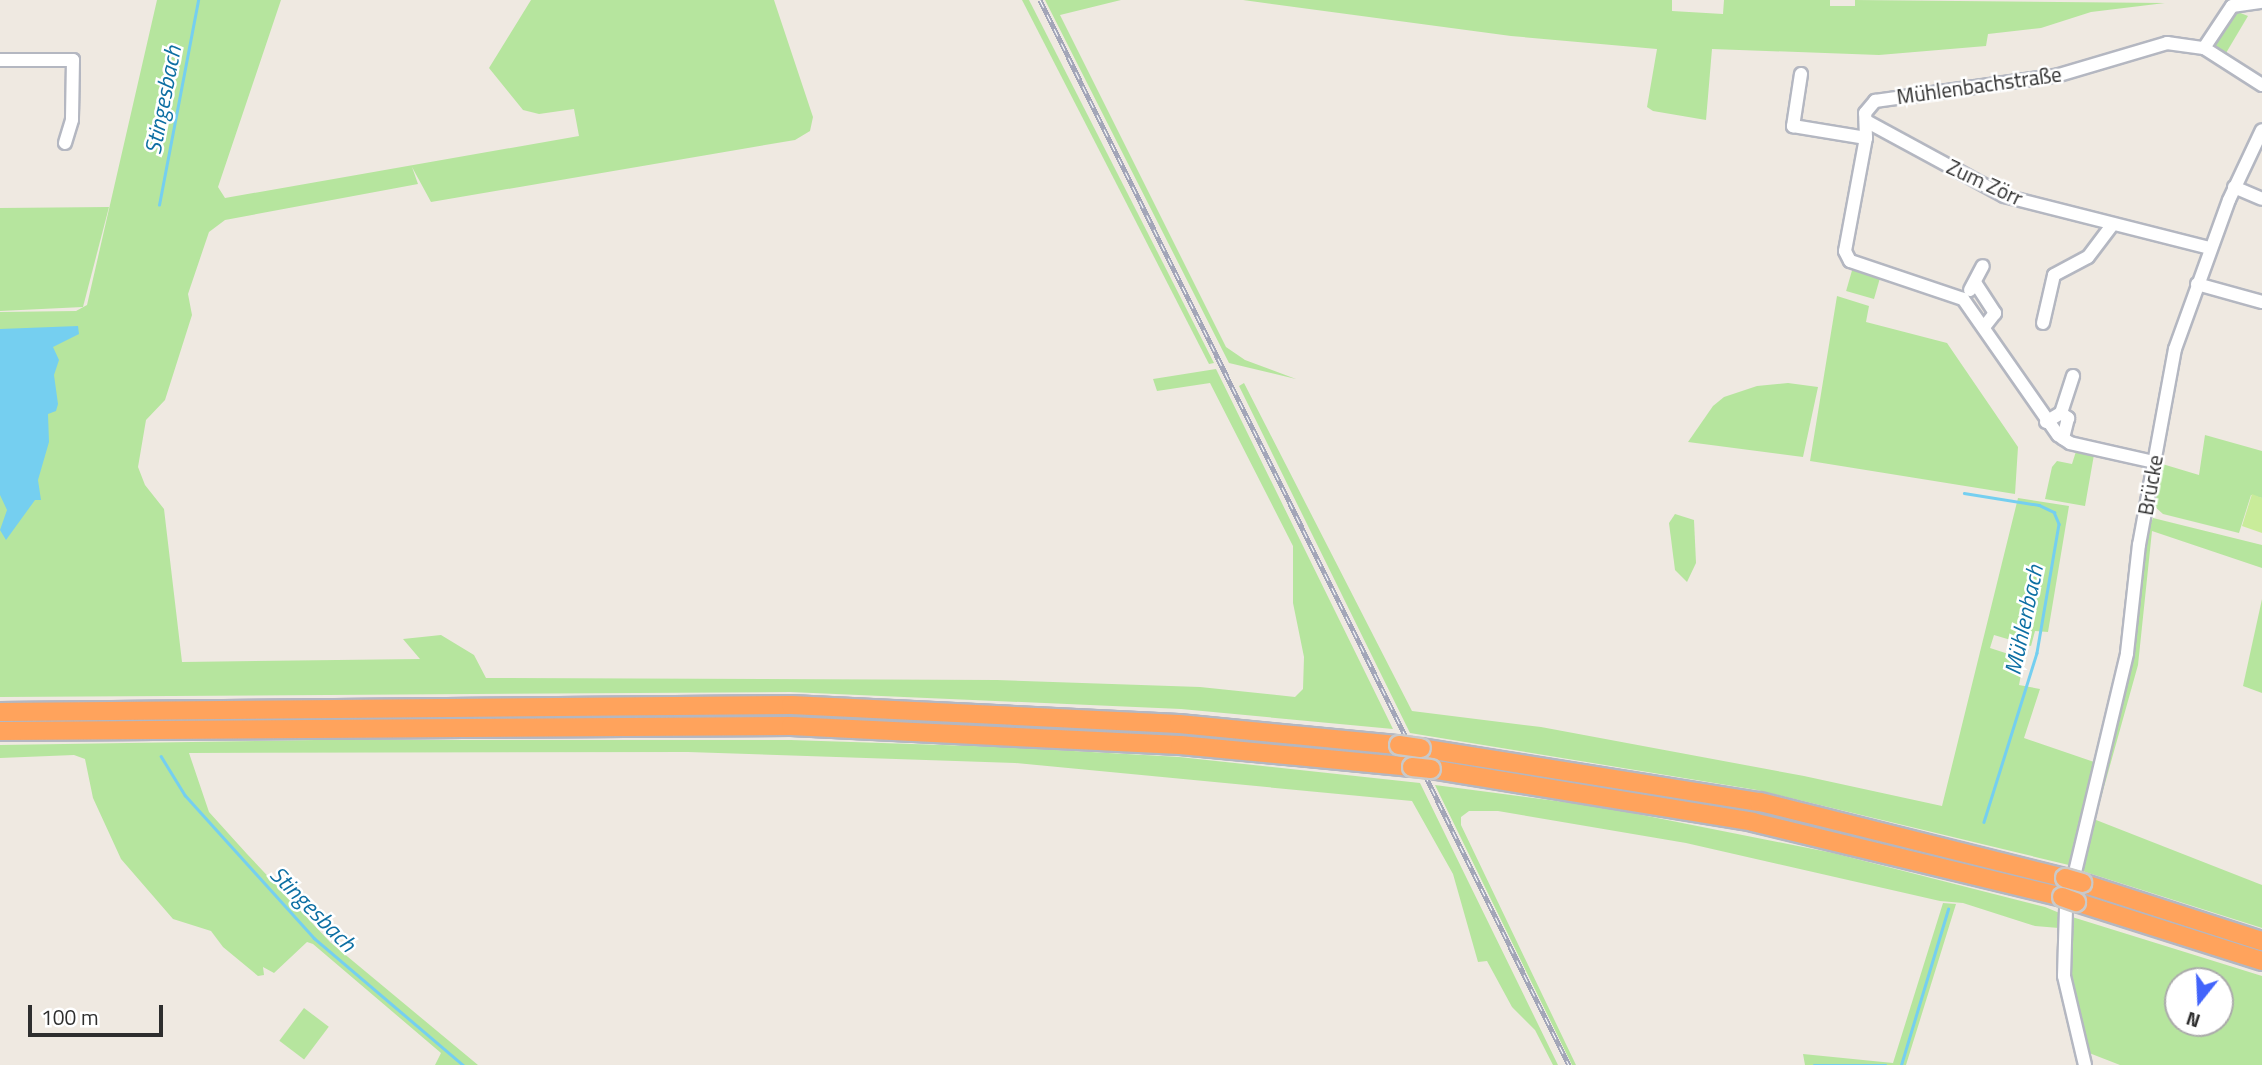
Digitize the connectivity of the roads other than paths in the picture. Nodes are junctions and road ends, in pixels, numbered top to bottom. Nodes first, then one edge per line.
1 (2262, 2) edge
2 (2204, 48) junction
3 (0, 60) edge
4 (1801, 74) dead end
5 (2262, 85) edge
6 (1866, 121) junction
7 (2262, 130) edge
8 (1866, 138) junction
9 (65, 143) dead end
10 (2234, 187) junction
11 (2262, 198) edge
12 (2111, 226) junction
13 (2210, 248) junction
14 (1983, 266) dead end
15 (1976, 284) junction
16 (2197, 284) junction
17 (1963, 299) junction
18 (2262, 302) edge
19 (2043, 323) dead end
20 (1984, 327) junction
21 (2073, 376) dead end
22 (2062, 413) junction
23 (2046, 422) junction
24 (2063, 438) junction
25 (2154, 462) junction
26 (0, 712) edge
27 (0, 730) edge
28 (2262, 941) edge
29 (2262, 961) edge
30 (2083, 1059) edge

1 - 2 street
2 - 5 street, Mühlenbachstraße
2 - 6 street, Mühlenbachstraße
3 - 9 street
4 - 8 street
6 - 8 street
6 - 12 street, Zum Zörr
7 - 10 street, Brücke
8 - 17 street
10 - 11 street
10 - 13 street, Brücke
12 - 13 street, Zum Zörr
12 - 19 street
13 - 16 street, Brücke
14 - 15 street
15 - 17 street
15 - 20 street
16 - 18 street
16 - 25 street, Brücke
17 - 20 street
20 - 23 street
21 - 22 street
22 - 23 street
22 - 24 street
23 - 24 street
24 - 25 street
25 - 30 street, Brücke
26 - 28 highway, bridge
27 - 29 highway, bridge

